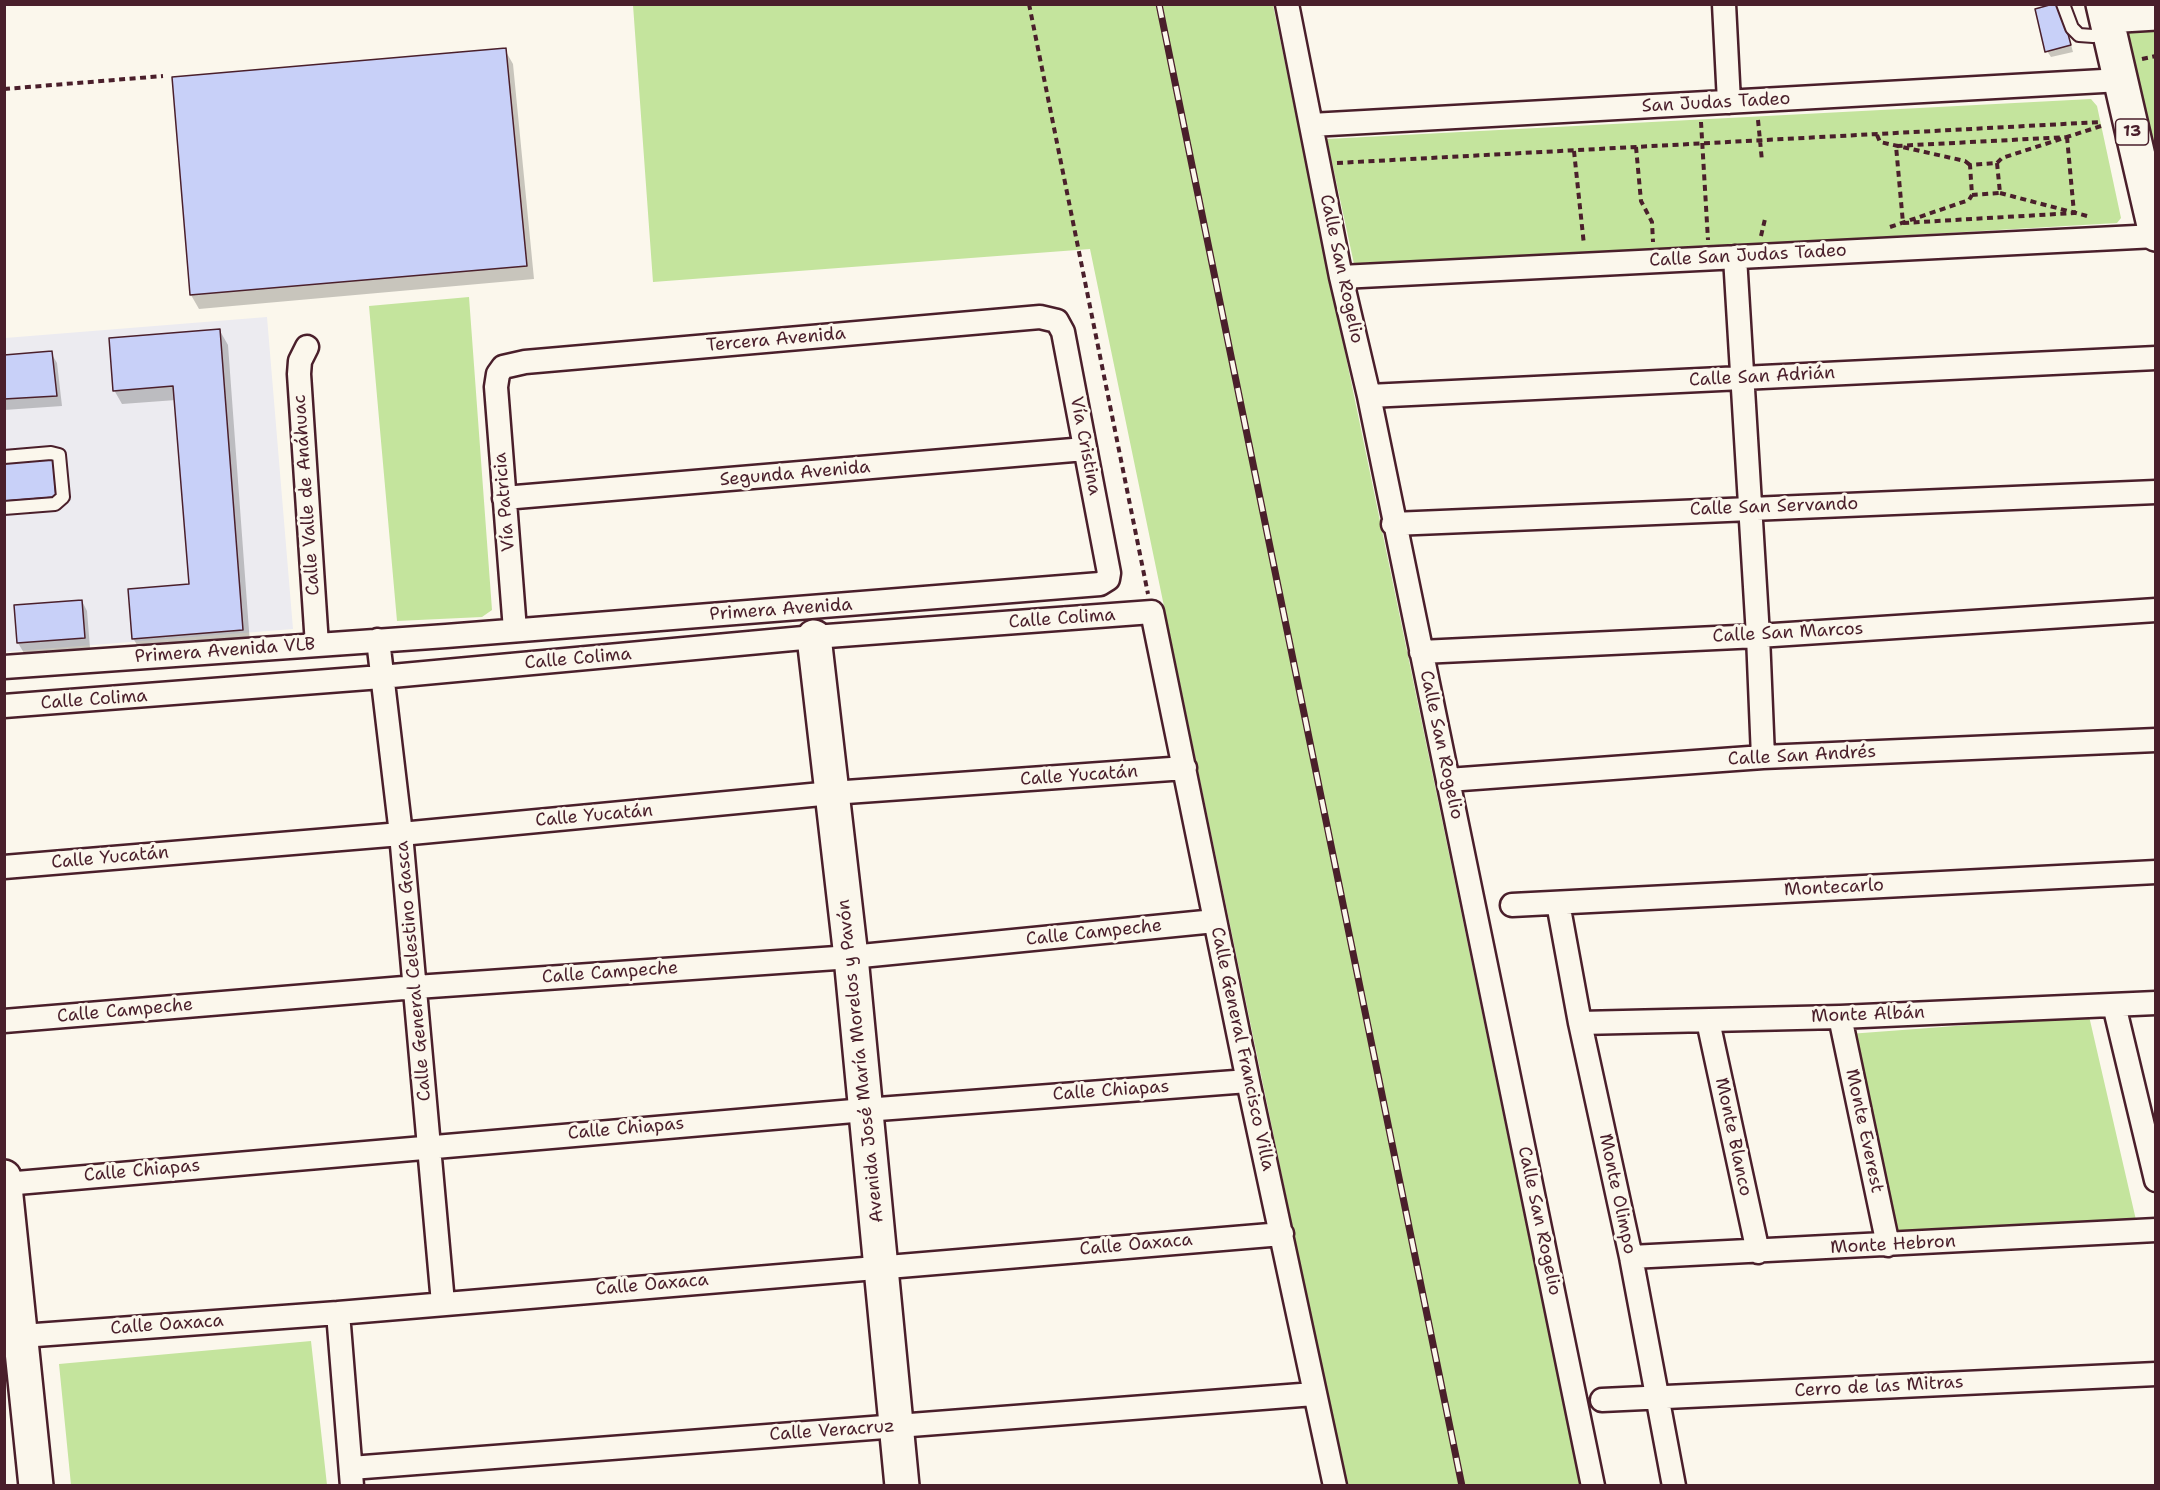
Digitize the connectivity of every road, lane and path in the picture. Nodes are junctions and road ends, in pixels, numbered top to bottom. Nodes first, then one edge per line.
1 (1029, 4) edge
2 (1287, 4) edge
3 (1724, 4) edge
4 (2062, 4) edge
5 (2156, 13) edge
6 (2107, 17) edge
7 (163, 76) dead end
8 (2121, 80) junction
9 (4, 89) edge
10 (1729, 102) junction
11 (1758, 116) dead end
12 (1700, 119) dead end
13 (1311, 125) junction
14 (1877, 134) junction
15 (2067, 137) junction
16 (1760, 141) junction
17 (1702, 142) junction
18 (1896, 146) junction
19 (1636, 147) junction
20 (1574, 151) junction
21 (1762, 161) dead end
22 (1997, 163) junction
23 (1332, 164) dead end
24 (1970, 165) junction
25 (2000, 193) junction
26 (1972, 195) junction
27 (2074, 213) junction
28 (2094, 218) dead end
29 (1765, 219) dead end
30 (1903, 223) junction
31 (2156, 235) edge
32 (1759, 244) dead end
33 (1708, 247) dead end
34 (1653, 249) dead end
35 (1585, 252) dead end
36 (1735, 257) junction
37 (1341, 277) junction
38 (1058, 321) joint
39 (307, 347) dead end
40 (2156, 358) edge
41 (498, 374) joint
42 (1743, 378) junction
43 (1369, 396) junction
44 (1085, 449) junction
45 (4, 457) edge
46 (2156, 492) edge
47 (504, 498) junction
48 (4, 508) edge
49 (1750, 508) junction
50 (1393, 524) junction
51 (1109, 573) joint
52 (2156, 610) edge
53 (1152, 612) junction
54 (515, 630) junction
55 (446, 636) joint
56 (1758, 636) junction
57 (814, 637) junction
58 (378, 640) junction
59 (317, 645) junction
60 (1421, 652) junction
61 (4, 667) edge
62 (381, 677) junction
63 (4, 706) edge
64 (2156, 740) edge
65 (1763, 757) junction
66 (1185, 768) junction
67 (1448, 780) junction
68 (832, 794) junction
69 (401, 834) junction
70 (4, 867) edge
71 (2156, 872) edge
72 (1558, 903) junction
73 (1512, 905) dead end
74 (1215, 921) junction
75 (851, 957) junction
76 (416, 987) junction
77 (2156, 1003) edge
78 (2114, 1005) junction
79 (1840, 1017) junction
80 (1708, 1021) junction
81 (4, 1022) edge
82 (1580, 1023) junction
83 (1248, 1081) junction
84 (865, 1110) junction
85 (430, 1146) junction
86 (4, 1177) edge
87 (2156, 1180) edge
88 (5, 1184) edge
89 (2156, 1230) edge
90 (1282, 1234) junction
91 (1888, 1245) junction
92 (1758, 1252) junction
93 (1631, 1257) junction
94 (881, 1266) junction
95 (443, 1303) junction
96 (338, 1313) junction
97 (13, 1332) edge
98 (2156, 1374) edge
99 (1314, 1394) junction
100 (1656, 1398) junction
101 (1602, 1400) dead end
102 (897, 1426) junction
103 (352, 1477) edge
104 (36, 1485) edge
105 (902, 1485) edge
106 (1335, 1485) edge
107 (1593, 1485) edge
108 (1674, 1485) edge

1 - 53 path
2 - 13 street, Calle San Rogelio
3 - 10 street
4 - 6 lane
5 - 6 street
6 - 8 street, 13
7 - 9 path
8 - 10 street, San Judas Tadeo
8 - 31 street, 13
10 - 13 street, San Judas Tadeo
11 - 16 path
12 - 17 path
13 - 37 street, Calle San Rogelio
14 - 15 path
14 - 16 path
14 - 18 path
15 - 18 path
15 - 22 path
15 - 27 path
16 - 17 path
16 - 21 path
17 - 19 path
17 - 33 path
18 - 24 path
18 - 30 path
19 - 20 path
19 - 34 path
20 - 23 path
20 - 35 path
22 - 24 path
22 - 25 path
24 - 26 path
25 - 26 path
25 - 27 path
26 - 30 path
27 - 28 path
27 - 30 path
29 - 32 path
31 - 36 street, Calle San Judas Tadeo
36 - 37 street, Calle San Judas Tadeo
36 - 42 street
37 - 43 street, Calle San Rogelio
38 - 41 street, Tercera Avenida
38 - 44 street, Vía Cristina
39 - 59 street, Calle Valle de Anáhuac
40 - 42 street, Calle San Adrián
41 - 47 street, Vía Patricia
42 - 43 street, Calle San Adrián
42 - 49 street
43 - 50 street, Calle San Rogelio
44 - 47 street, Segunda Avenida
44 - 51 street, Vía Cristina
45 - 48 lane
46 - 49 street, Calle San Servando
47 - 54 street, Vía Patricia
49 - 50 street, Calle San Servando
49 - 56 street
50 - 60 street, Calle San Rogelio
51 - 54 street, Primera Avenida
52 - 56 street, Calle San Marcos
53 - 57 street, Calle Colima
53 - 66 street, Calle General Francisco Villa
54 - 55 street, Primera Avenida
55 - 58 street, Primera Avenida VLB
56 - 60 street, Calle San Marcos
56 - 65 street
57 - 62 street, Calle Colima
57 - 68 street, Avenida José María Morelos y Pavón
58 - 59 street, Primera Avenida VLB
58 - 62 street, Calle General Celestino Gasca
59 - 61 street, Primera Avenida VLB
60 - 67 street, Calle San Rogelio
62 - 63 street, Calle Colima
62 - 69 street, Calle General Celestino Gasca
64 - 65 street, Calle San Andrés
65 - 67 street, Calle San Andrés
66 - 68 street, Calle Yucatán
66 - 74 street, Calle General Francisco Villa
67 - 107 street, Calle San Rogelio
68 - 69 street, Calle Yucatán
68 - 75 street, Avenida José María Morelos y Pavón
69 - 70 street, Calle Yucatán
69 - 76 street, Calle General Celestino Gasca
71 - 72 street, Montecarlo
72 - 73 street, Montecarlo
72 - 82 street, Monte Olimpo
74 - 75 street, Calle Campeche
74 - 83 street, Calle General Francisco Villa
75 - 76 street, Calle Campeche
75 - 84 street, Avenida José María Morelos y Pavón
76 - 81 street, Calle Campeche
76 - 85 street, Calle General Celestino Gasca
77 - 78 street, Monte Albán
78 - 79 street, Monte Albán
78 - 87 street
79 - 80 street, Monte Albán
79 - 91 street, Monte Everest
80 - 82 street, Monte Albán
80 - 92 street, Monte Blanco
82 - 93 street, Monte Olimpo
83 - 84 street, Calle Chiapas
83 - 90 street, Calle General Francisco Villa
84 - 85 street, Calle Chiapas
84 - 94 street, Avenida José María Morelos y Pavón
85 - 88 street, Calle Chiapas
85 - 95 street, Calle General Celestino Gasca
86 - 88 street
88 - 97 street
89 - 91 street, Monte Hebron
90 - 94 street, Calle Oaxaca
90 - 99 street, Calle General Francisco Villa
91 - 92 street, Monte Hebron
92 - 93 street, Monte Hebron
93 - 100 street, Monte Olimpo
94 - 95 street, Calle Oaxaca
94 - 102 street, Avenida José María Morelos y Pavón
95 - 96 street, Calle Oaxaca
96 - 97 street, Calle Oaxaca
96 - 103 street
97 - 104 street
98 - 100 street, Cerro de las Mitras
99 - 102 street, Calle Veracruz
99 - 106 street, Calle General Francisco Villa
100 - 101 street, Cerro de las Mitras
100 - 108 street, Monte Olimpo
102 - 103 street, Calle Veracruz
102 - 105 street, Avenida José María Morelos y Pavón

